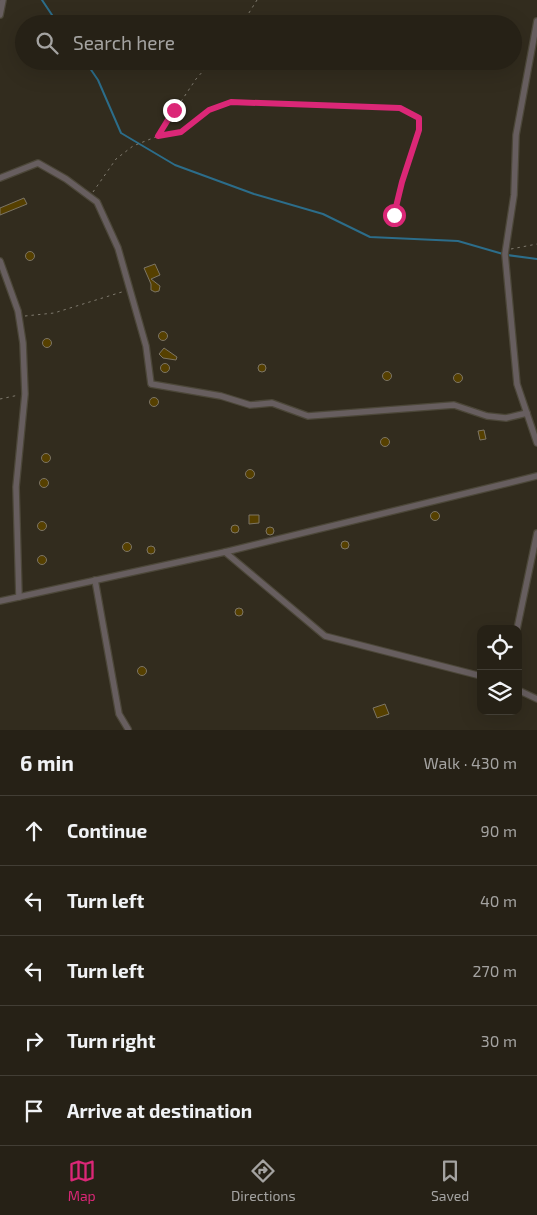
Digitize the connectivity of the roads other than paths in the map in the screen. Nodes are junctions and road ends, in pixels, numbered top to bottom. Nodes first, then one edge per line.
1 (3, 0) edge
2 (0, 15) edge
3 (537, 21) edge
4 (0, 178) edge
5 (0, 261) edge
6 (527, 413) junction
7 (537, 443) edge
8 (537, 476) edge
9 (537, 533) edge
10 (225, 552) junction
11 (95, 580) junction
12 (19, 597) junction
13 (0, 601) edge
14 (518, 625) edge
15 (477, 675) edge
16 (522, 692) edge
17 (537, 699) edge
18 (128, 729) edge

1 - 2 street
3 - 6 street
4 - 6 street
5 - 12 street
6 - 7 street
8 - 10 street
9 - 14 street
10 - 11 street
10 - 15 street
11 - 12 street
11 - 18 street
12 - 13 street
16 - 17 street

